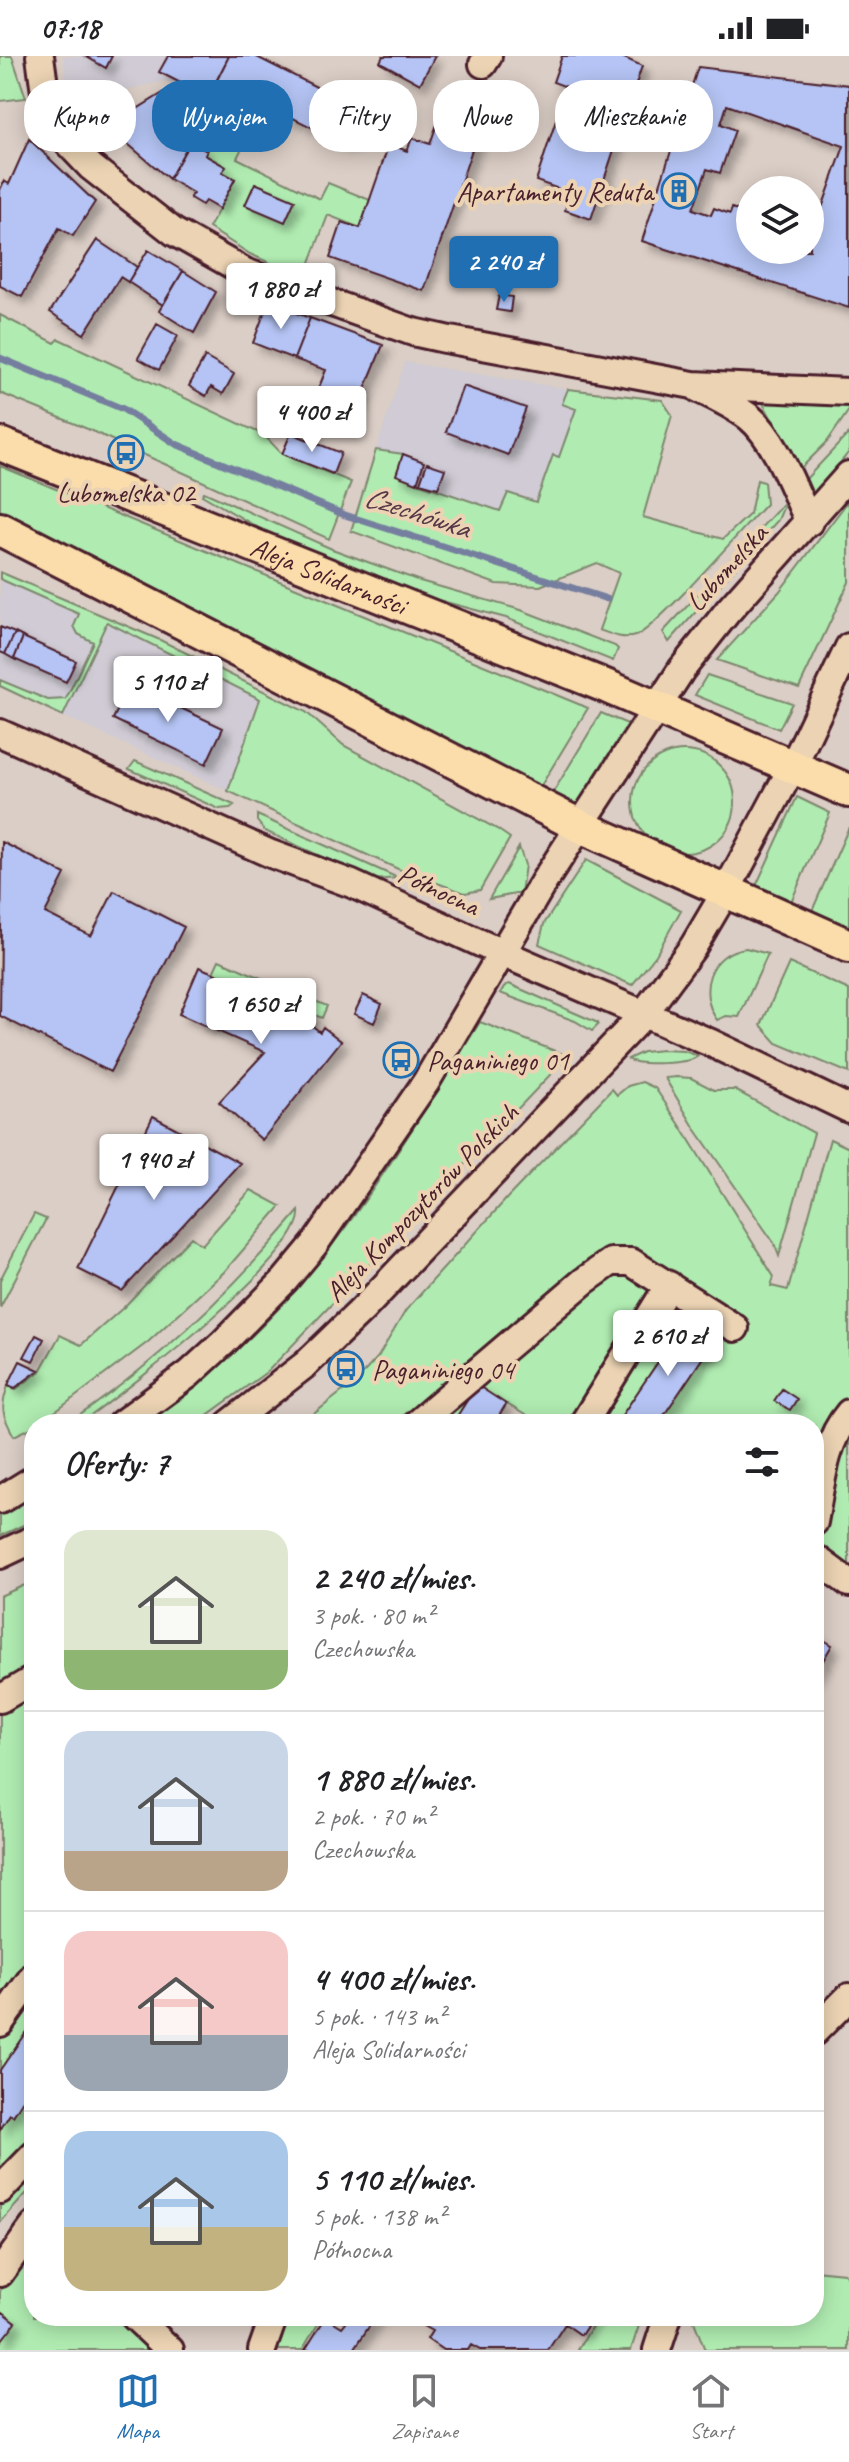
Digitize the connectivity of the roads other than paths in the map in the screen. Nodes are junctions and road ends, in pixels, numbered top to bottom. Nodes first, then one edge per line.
1 (40, 56) edge
2 (693, 385) junction
3 (849, 392) edge
4 (0, 444) edge
5 (849, 475) edge
6 (809, 522) junction
7 (0, 529) edge
8 (849, 647) edge
9 (657, 708) junction
10 (0, 733) edge
11 (793, 766) junction
12 (849, 791) edge
13 (580, 826) junction
14 (726, 891) junction
15 (849, 946) edge
16 (502, 953) junction
17 (643, 1015) junction
18 (849, 1109) edge
19 (669, 1285) junction
20 (735, 1328) dead end
21 (849, 1413) edge
22 (135, 1414) edge
23 (242, 1414) edge
24 (428, 1414) edge
25 (589, 1414) edge
26 (824, 1469) edge
27 (24, 1485) edge
28 (0, 1500) edge
29 (24, 1544) edge
30 (0, 1555) edge
31 (824, 1564) edge
32 (849, 1583) edge
33 (24, 1989) edge
34 (849, 1997) edge
35 (824, 2022) edge
36 (0, 2023) edge
37 (24, 2165) edge
38 (0, 2190) edge
39 (24, 2240) edge
40 (0, 2273) edge
41 (145, 2326) edge
42 (270, 2326) edge
43 (665, 2326) edge
44 (170, 2350) edge
45 (262, 2350) edge
46 (657, 2350) edge

1 - 2 street
2 - 3 street
2 - 6 street
4 - 9 main road, Aleja Solidarności
5 - 6 street, Lubomelska
6 - 9 street, Lubomelska
7 - 13 main road
8 - 11 street
9 - 11 main road, Aleja Solidarności
9 - 13 street, Lubomelska
10 - 16 street, Północna
11 - 12 main road
11 - 14 street, Aleja Kompozytorów Polskich
13 - 14 main road
13 - 16 street, Aleja Kompozytorów Polskich
14 - 15 main road
14 - 17 street, Aleja Kompozytorów Polskich
16 - 17 street, Północna
16 - 22 street, Aleja Kompozytorów Polskich
17 - 18 street, Północna
17 - 23 street, Aleja Kompozytorów Polskich
19 - 20 street
19 - 24 street
19 - 25 street
21 - 26 street
27 - 28 street
29 - 30 street
31 - 32 street
33 - 36 street
34 - 35 street
37 - 38 street
39 - 40 street
41 - 44 street
42 - 45 street
43 - 46 street

